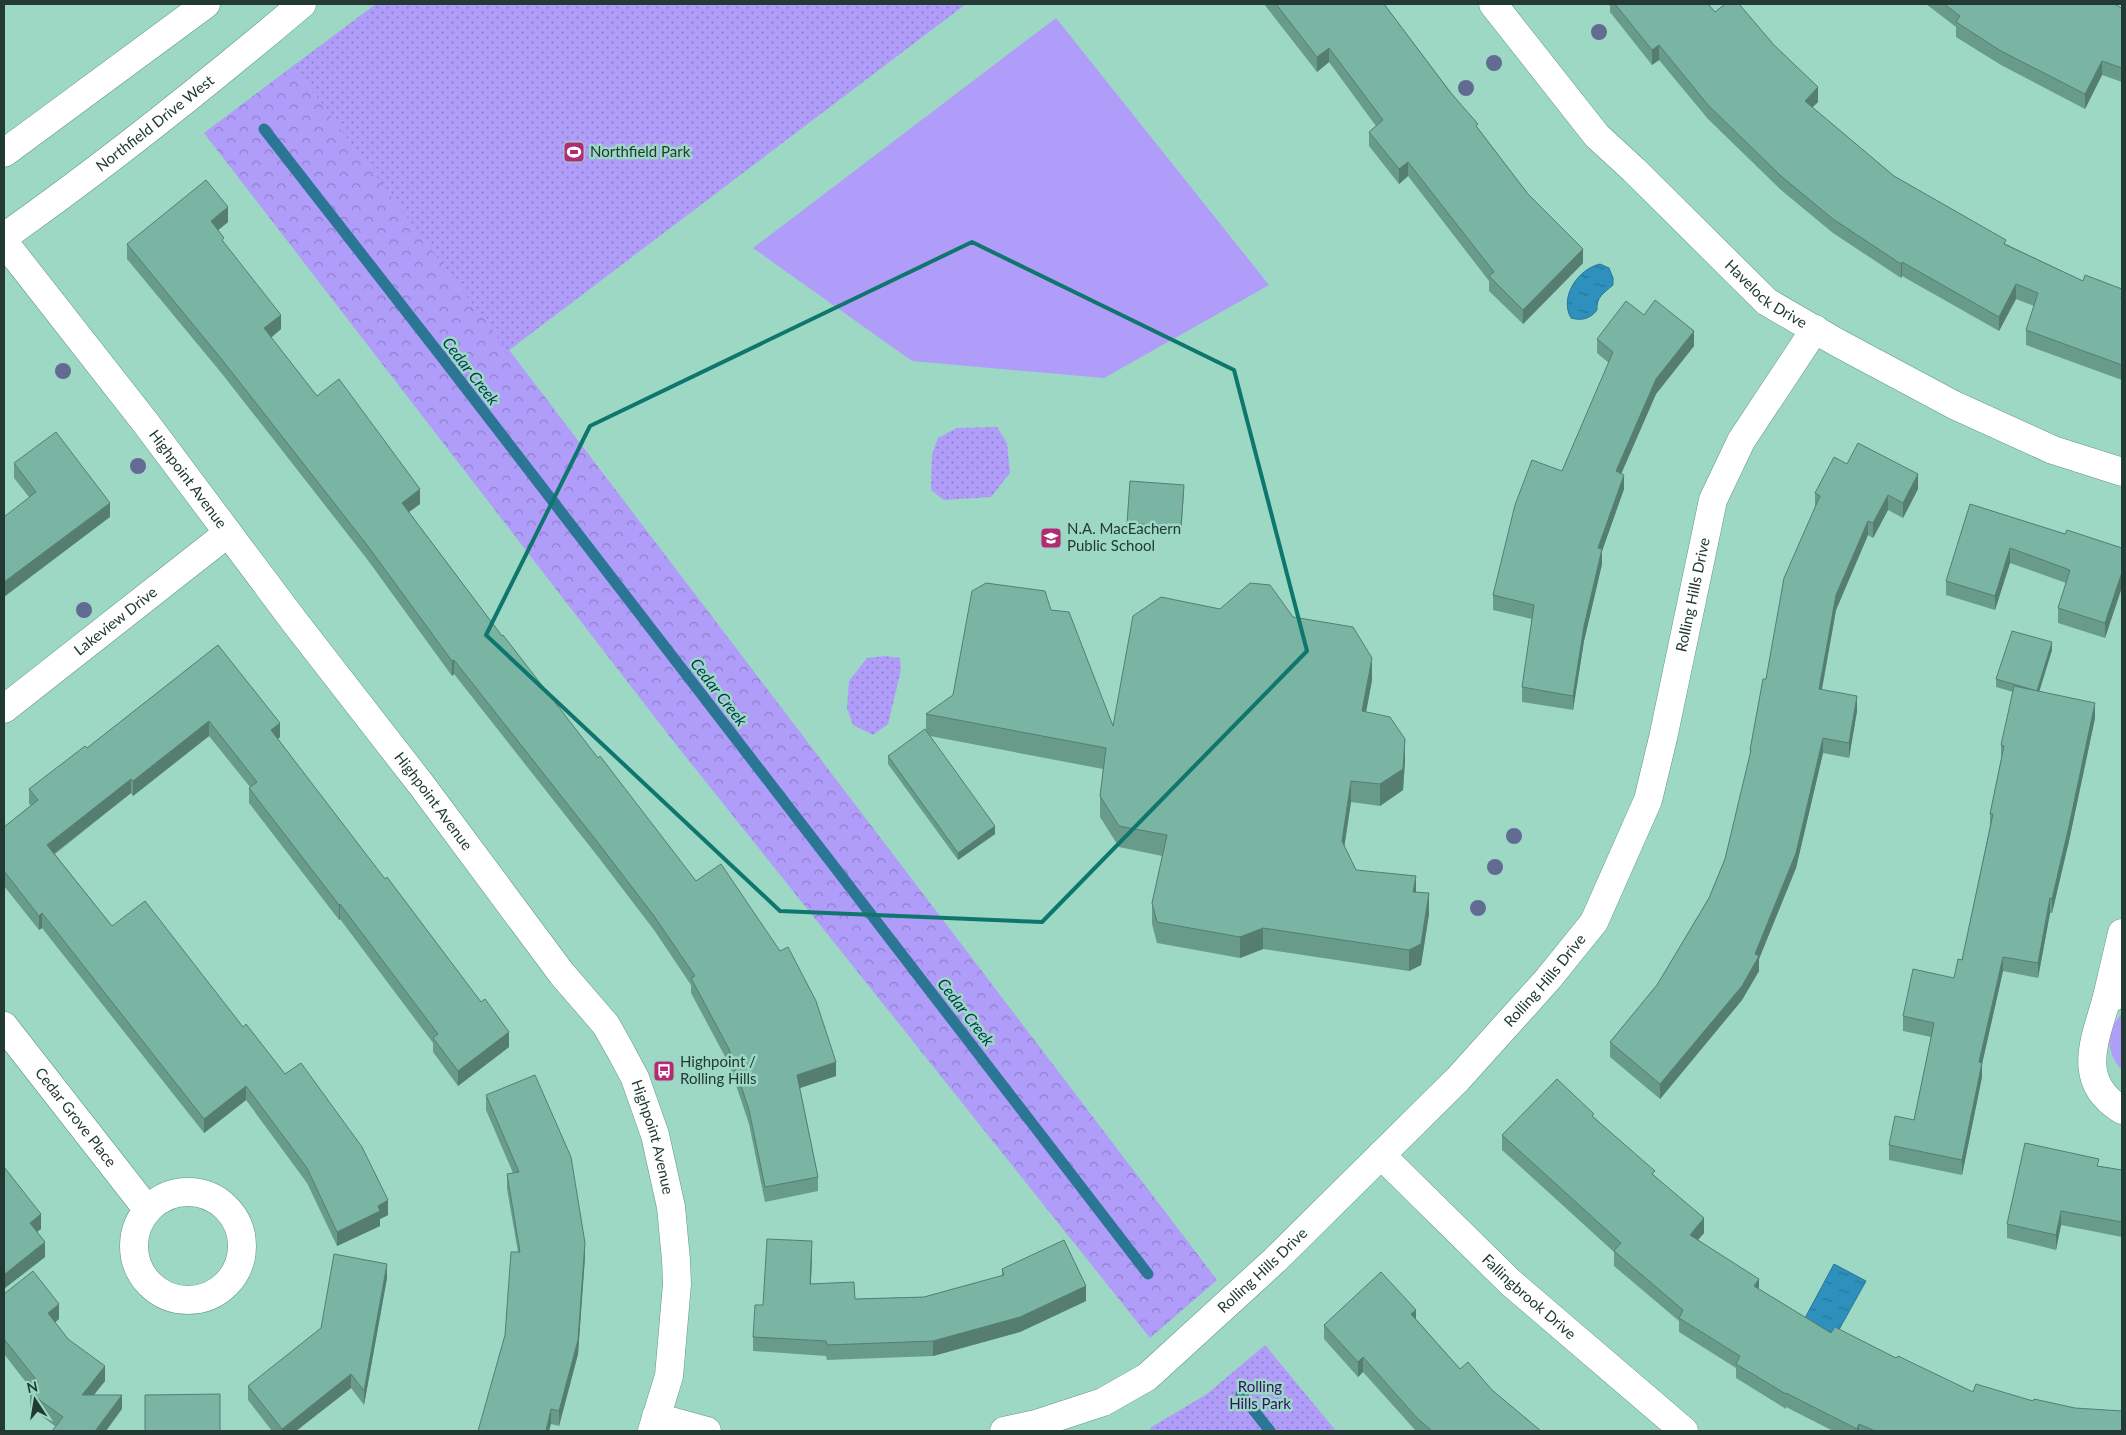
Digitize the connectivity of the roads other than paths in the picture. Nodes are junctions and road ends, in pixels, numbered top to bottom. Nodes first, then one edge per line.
1 (206, 4) edge
2 (302, 4) edge
3 (1494, 4) edge
4 (4, 153) edge
5 (4, 237) edge
6 (4, 242) edge
7 (1815, 329) junction
8 (2122, 472) edge
9 (228, 533) junction
10 (4, 709) edge
11 (2122, 933) edge
12 (2114, 996) edge
13 (4, 1026) edge
14 (2122, 1110) edge
15 (1381, 1155) junction
16 (147, 1210) dead end
17 (654, 1424) edge
18 (706, 1431) edge
19 (1004, 1431) edge
20 (1684, 1431) edge

1 - 4 street
2 - 5 street, Northfield Drive West
3 - 7 street, Havelock Drive
6 - 9 street, Highpoint Avenue
7 - 8 street, Havelock Drive
7 - 15 street, Rolling Hills Drive
9 - 10 street, Lakeview Drive
9 - 17 street, Highpoint Avenue
11 - 12 street
12 - 14 street
13 - 16 street, Cedar Grove Place
15 - 19 street, Rolling Hills Drive
15 - 20 street, Fallingbrook Drive
17 - 18 street

